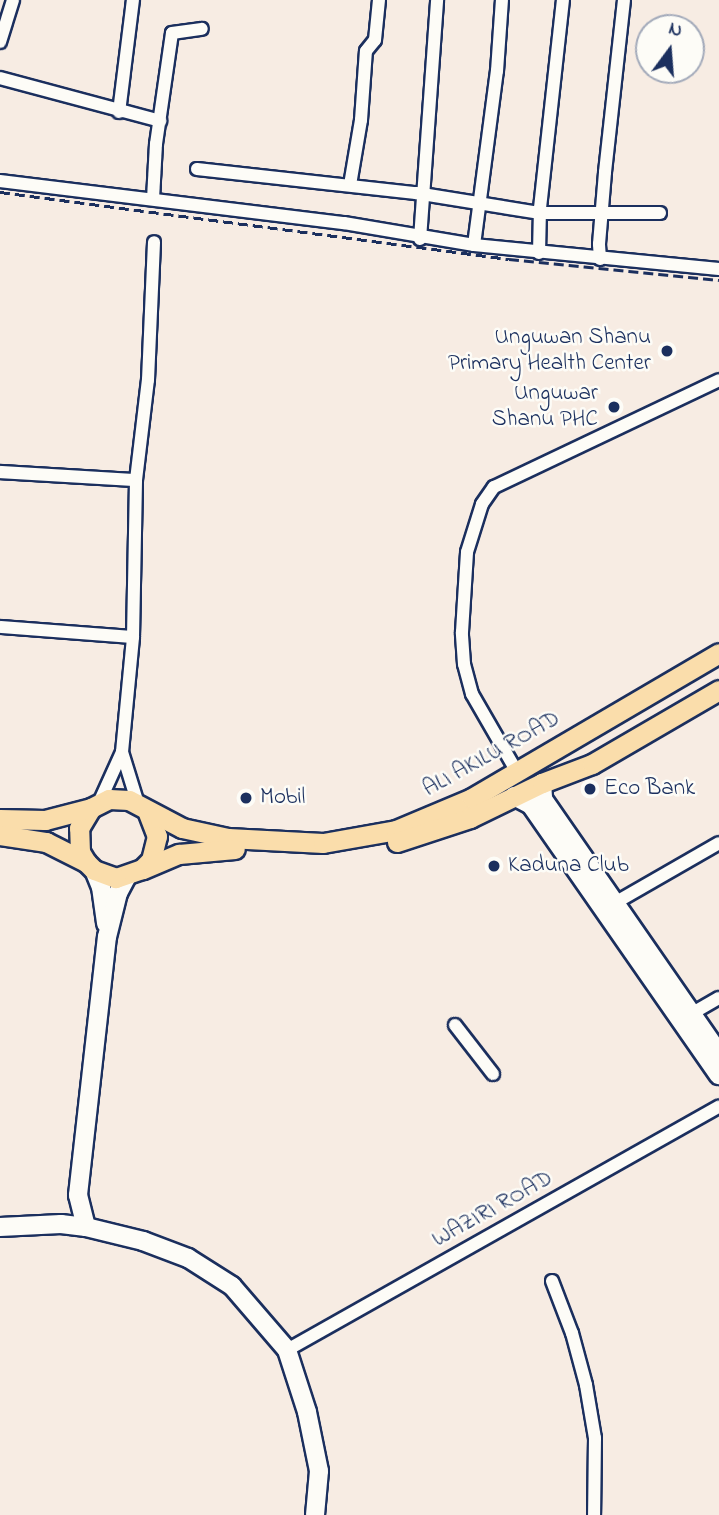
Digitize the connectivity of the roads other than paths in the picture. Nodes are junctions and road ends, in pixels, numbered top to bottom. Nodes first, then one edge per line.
1 (13, 0) edge
2 (133, 0) edge
3 (379, 0) edge
4 (437, 0) edge
5 (502, 0) edge
6 (563, 0) edge
7 (624, 0) edge
8 (202, 29) dead end
9 (0, 42) edge
10 (0, 78) edge
11 (119, 112) junction
12 (160, 121) junction
13 (197, 169) dead end
14 (0, 181) edge
15 (350, 185) junction
16 (425, 194) junction
17 (153, 199) junction
18 (479, 203) junction
19 (540, 212) junction
20 (601, 213) junction
21 (660, 213) dead end
22 (420, 239) junction
23 (154, 242) dead end
24 (474, 246) junction
25 (539, 253) junction
26 (600, 259) junction
27 (719, 269) edge
28 (719, 380) edge
29 (0, 472) edge
30 (136, 480) junction
31 (0, 627) edge
32 (133, 637) junction
33 (719, 653) edge
34 (719, 690) edge
35 (122, 752) junction
36 (517, 772) junction
37 (542, 783) junction
38 (514, 796) junction
39 (95, 805) junction
40 (143, 808) junction
41 (0, 819) edge
42 (0, 835) edge
43 (719, 844) edge
44 (90, 866) junction
45 (135, 873) junction
46 (613, 904) junction
47 (107, 937) junction
48 (719, 998) edge
49 (691, 1014) junction
50 (455, 1025) dead end
51 (719, 1053) edge
52 (494, 1074) dead end
53 (719, 1075) edge
54 (719, 1107) edge
55 (78, 1195) junction
56 (61, 1224) junction
57 (0, 1227) edge
58 (86, 1227) junction
59 (552, 1281) dead end
60 (287, 1350) junction
61 (315, 1515) edge
62 (594, 1515) edge

1 - 9 street
2 - 11 street
3 - 15 street
4 - 16 street
5 - 18 street
6 - 19 street
7 - 20 street
8 - 12 street
10 - 11 street
11 - 12 street
12 - 17 street
13 - 15 street
14 - 17 street
15 - 16 street
16 - 18 street
16 - 22 street
17 - 22 street
18 - 19 street
18 - 24 street
19 - 20 street
19 - 25 street
20 - 21 street
20 - 26 street
22 - 24 street
23 - 30 street
24 - 25 street
25 - 26 street
26 - 27 street
28 - 36 street
29 - 30 street
30 - 32 street
31 - 32 street
32 - 35 street
33 - 36 main road, ALI AKILU ROAD
34 - 37 main road, ALI AKILU ROAD
35 - 39 street
35 - 40 street
36 - 40 main road, ALI AKILU ROAD
37 - 38 main road, ALI AKILU ROAD
37 - 46 main road
38 - 45 main road, ALI AKILU ROAD
38 - 53 main road
39 - 40 main road
39 - 41 main road
39 - 44 main road
40 - 45 main road
42 - 44 main road
43 - 46 street
44 - 45 main road
44 - 47 main road
45 - 47 main road
46 - 49 main road
47 - 55 main road
48 - 49 street
49 - 51 main road
50 - 52 street
54 - 60 street, WAZIRI ROAD
55 - 56 main road
55 - 58 main road
56 - 57 main road
56 - 58 main road
58 - 60 main road
59 - 62 street
60 - 61 main road

